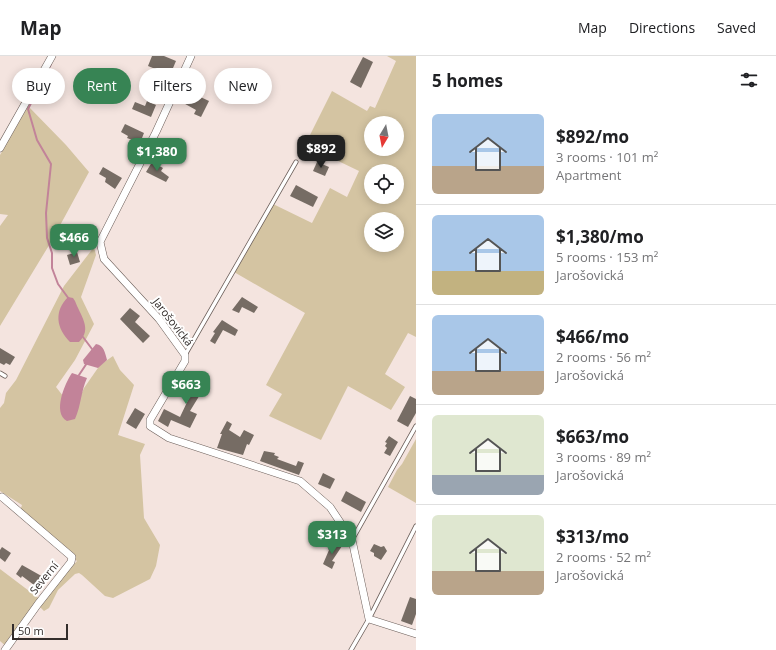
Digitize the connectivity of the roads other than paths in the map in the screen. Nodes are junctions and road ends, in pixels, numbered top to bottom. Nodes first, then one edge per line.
1 (52, 56) edge
2 (191, 56) edge
3 (0, 148) edge
4 (296, 162) dead end
5 (185, 355) junction
6 (0, 372) edge
7 (5, 376) dead end
8 (416, 426) edge
9 (2, 497) dead end
10 (416, 526) edge
11 (352, 540) junction
12 (369, 619) junction
13 (416, 634) edge
14 (5, 650) edge
15 (351, 650) edge

1 - 3 street
2 - 5 street, Jarošovická
4 - 5 lane
5 - 11 street, Jarošovická
6 - 7 lane
8 - 11 lane
9 - 14 street, Severní
10 - 12 lane
11 - 12 street, Jarošovická
12 - 13 street
12 - 15 lane

